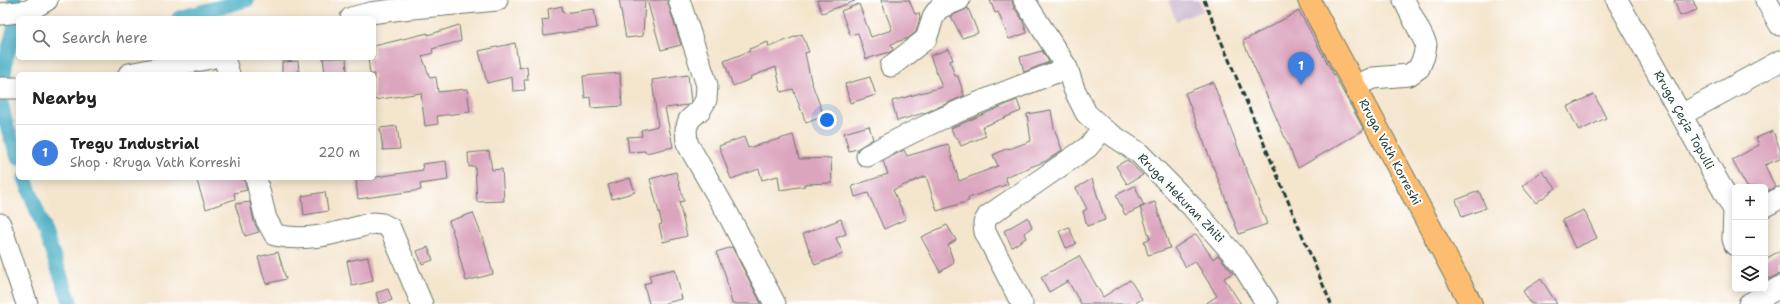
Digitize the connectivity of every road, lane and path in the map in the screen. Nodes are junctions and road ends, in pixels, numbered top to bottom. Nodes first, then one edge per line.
1 (47, 0) edge
2 (497, 0) edge
3 (679, 0) edge
4 (959, 0) edge
5 (1024, 0) edge
6 (1309, 0) edge
7 (1404, 0) edge
8 (1617, 0) edge
9 (1766, 0) edge
10 (1, 14) edge
11 (358, 16) edge
12 (1780, 25) edge
13 (201, 60) edge
14 (224, 60) edge
15 (1780, 61) edge
16 (891, 66) dead end
17 (1067, 68) junction
18 (139, 72) edge
19 (228, 72) edge
20 (1356, 86) junction
21 (0, 88) edge
22 (16, 88) edge
23 (1681, 115) junction
24 (1103, 129) junction
25 (867, 156) dead end
26 (256, 180) edge
27 (1780, 198) edge
28 (1768, 204) edge
29 (1734, 220) edge
30 (0, 224) edge
31 (1780, 287) edge
32 (1754, 297) edge
33 (27, 304) edge
34 (422, 304) edge
35 (775, 304) edge
36 (1022, 304) edge
37 (1267, 304) edge
38 (1471, 304) edge

1 - 10 street
2 - 11 street
3 - 35 street
4 - 16 street
5 - 17 street, Rruga Hekuran Zhiti
6 - 20 main road, Rruga Vath Korreshi
7 - 20 street
8 - 23 street, Rruga Çeçiz Topulli
9 - 12 street
13 - 18 street
14 - 19 street
15 - 23 street
17 - 24 street, Rruga Hekuran Zhiti
17 - 25 street
20 - 38 main road, Rruga Vath Korreshi
21 - 22 street
23 - 29 street, Rruga Çeçiz Topulli
24 - 36 street
24 - 37 street, Rruga Hekuran Zhiti
26 - 34 street
27 - 28 street
30 - 33 street
31 - 32 street

